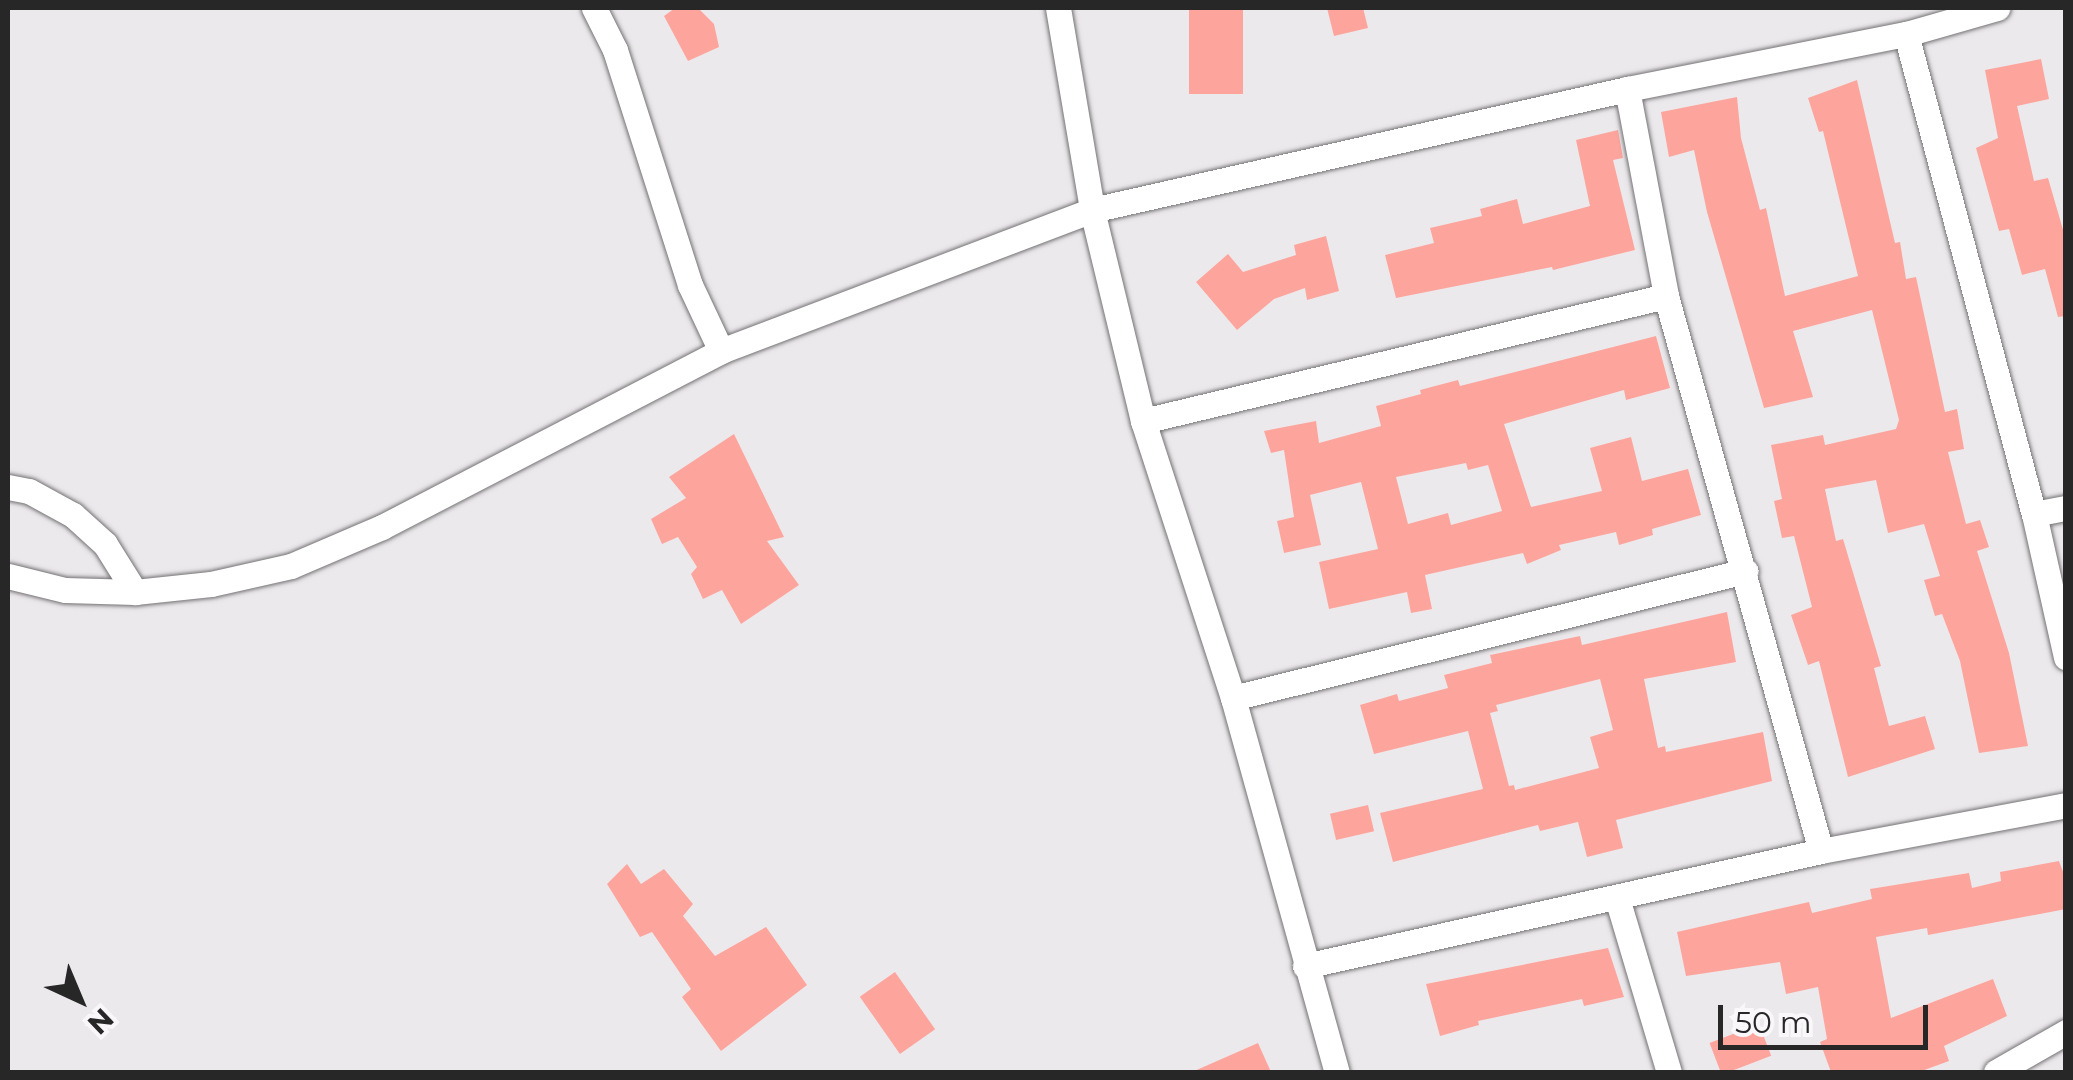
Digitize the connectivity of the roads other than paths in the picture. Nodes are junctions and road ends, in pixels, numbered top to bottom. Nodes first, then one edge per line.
1 (594, 8) edge
2 (1058, 8) edge
3 (1997, 8) edge
4 (1935, 16) edge
5 (1906, 34) junction
6 (1627, 89) junction
7 (1092, 210) junction
8 (1666, 296) junction
9 (721, 350) junction
10 (1143, 421) junction
11 (8, 487) edge
12 (2066, 508) edge
13 (2034, 514) junction
14 (1745, 571) junction
15 (8, 576) edge
16 (135, 592) junction
17 (2066, 658) edge
18 (1233, 698) junction
19 (2066, 805) edge
20 (1821, 851) junction
21 (1617, 898) junction
22 (1304, 966) junction
23 (2066, 1032) edge
24 (1337, 1072) edge
25 (1669, 1072) edge
26 (1996, 1072) edge

1 - 9 street
2 - 7 street
3 - 4 street
4 - 5 street
5 - 6 street
5 - 13 street
6 - 7 street
6 - 8 street
7 - 9 street
7 - 10 street
8 - 10 street
8 - 14 street
9 - 16 street
10 - 18 street
11 - 16 street
12 - 13 street
13 - 17 street
14 - 18 street
14 - 20 street
15 - 16 street
18 - 22 street
19 - 20 street
20 - 21 street
21 - 22 street
21 - 25 street
22 - 24 street
23 - 26 street

